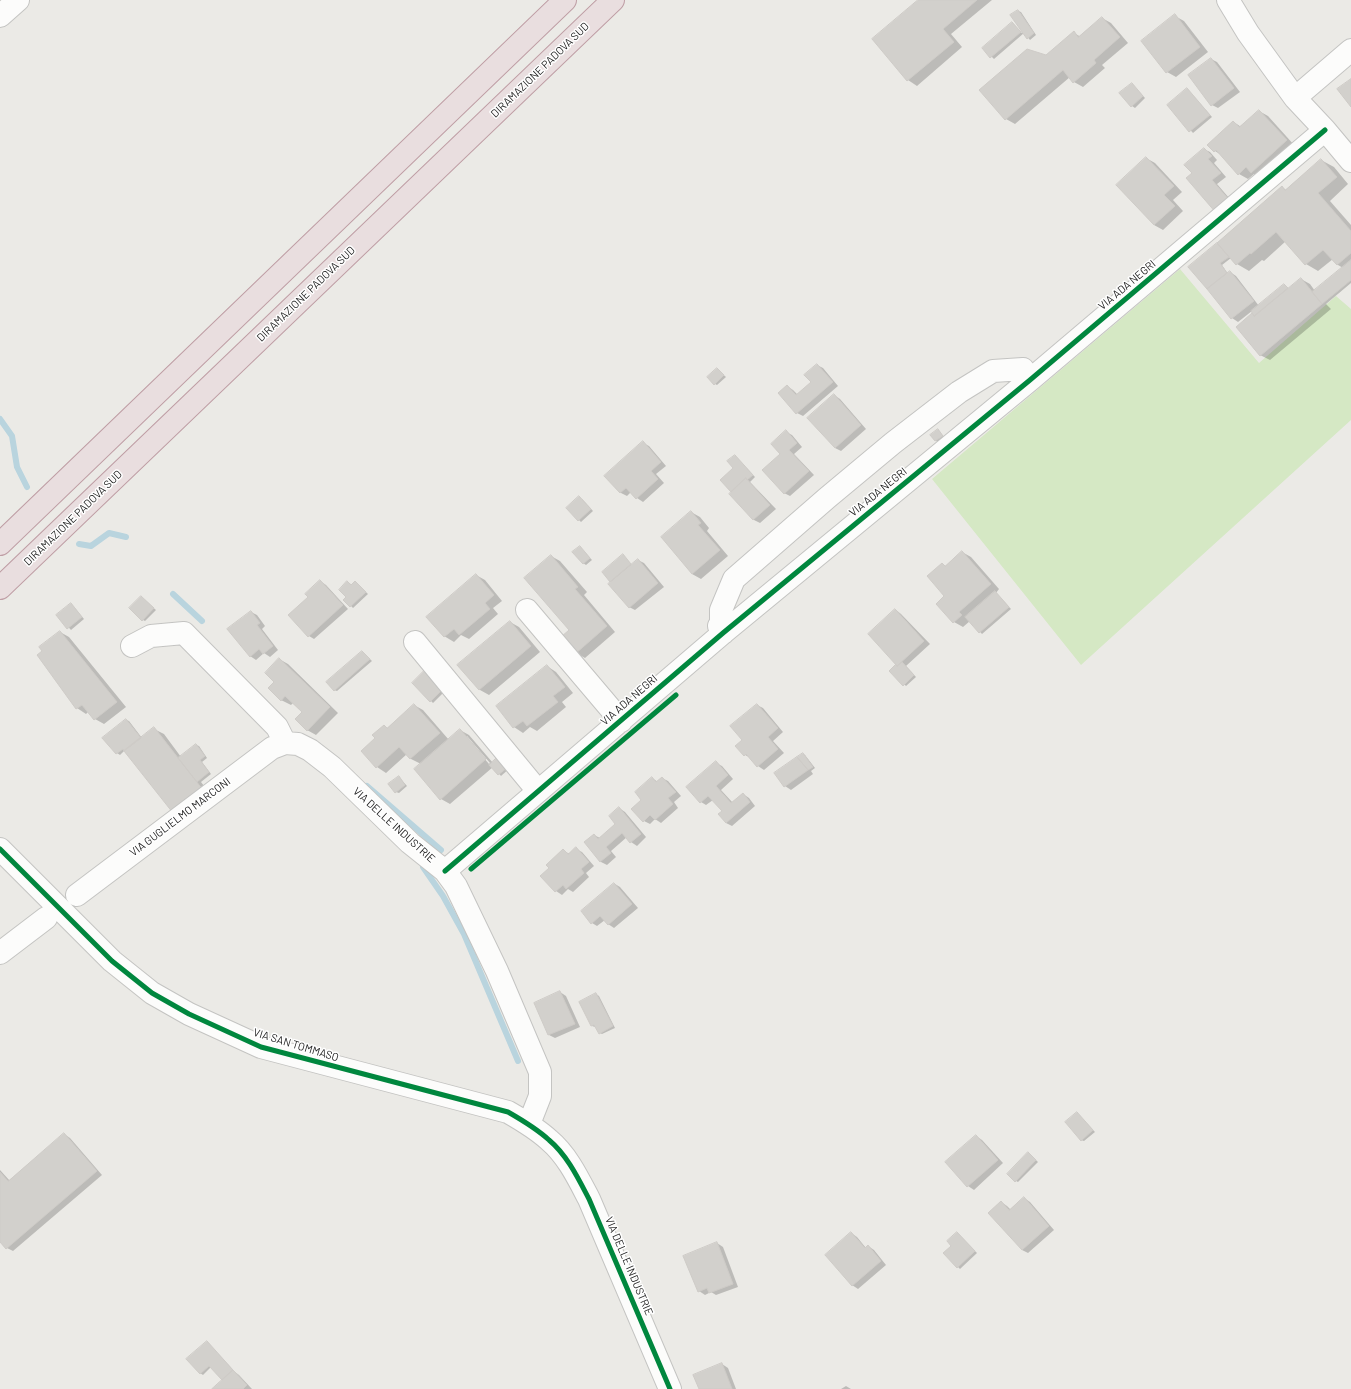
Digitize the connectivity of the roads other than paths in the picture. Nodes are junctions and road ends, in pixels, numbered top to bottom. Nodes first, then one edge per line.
1 (18, 0) edge
2 (565, 0) edge
3 (613, 0) edge
4 (1228, 0) edge
5 (0, 16) edge
6 (1351, 50) edge
7 (1295, 98) junction
8 (1325, 130) junction
9 (1351, 161) edge
10 (1030, 380) junction
11 (0, 544) edge
12 (0, 588) edge
13 (527, 610) dead end
14 (723, 633) junction
15 (415, 642) dead end
16 (132, 646) dead end
17 (621, 721) junction
18 (285, 743) junction
19 (538, 791) junction
20 (0, 849) edge
21 (445, 871) junction
22 (77, 895) dead end
23 (46, 918) dead end
24 (0, 953) edge
25 (529, 1124) junction
26 (562, 1154) joint
27 (670, 1389) edge

1 - 5 street
2 - 11 highway
3 - 12 highway, DIRAMAZIONE PADOVA SUD
4 - 7 street
6 - 7 street
7 - 8 street
8 - 9 street
8 - 10 street, VIA ADA NEGRI
10 - 14 street, VIA ADA NEGRI
10 - 14 street
13 - 17 street, VIA ADA NEGRI
14 - 17 street, VIA ADA NEGRI
15 - 19 street
16 - 18 street
17 - 19 street, VIA ADA NEGRI
18 - 21 street, VIA DELLE INDUSTRIE
18 - 22 street, VIA GUGLIELMO MARCONI
19 - 21 street, VIA ADA NEGRI
20 - 25 street, VIA SAN TOMMASO
21 - 25 street, VIA DELLE INDUSTRIE
23 - 24 street
25 - 26 street, VIA SAN TOMMASO
26 - 27 street, VIA DELLE INDUSTRIE

